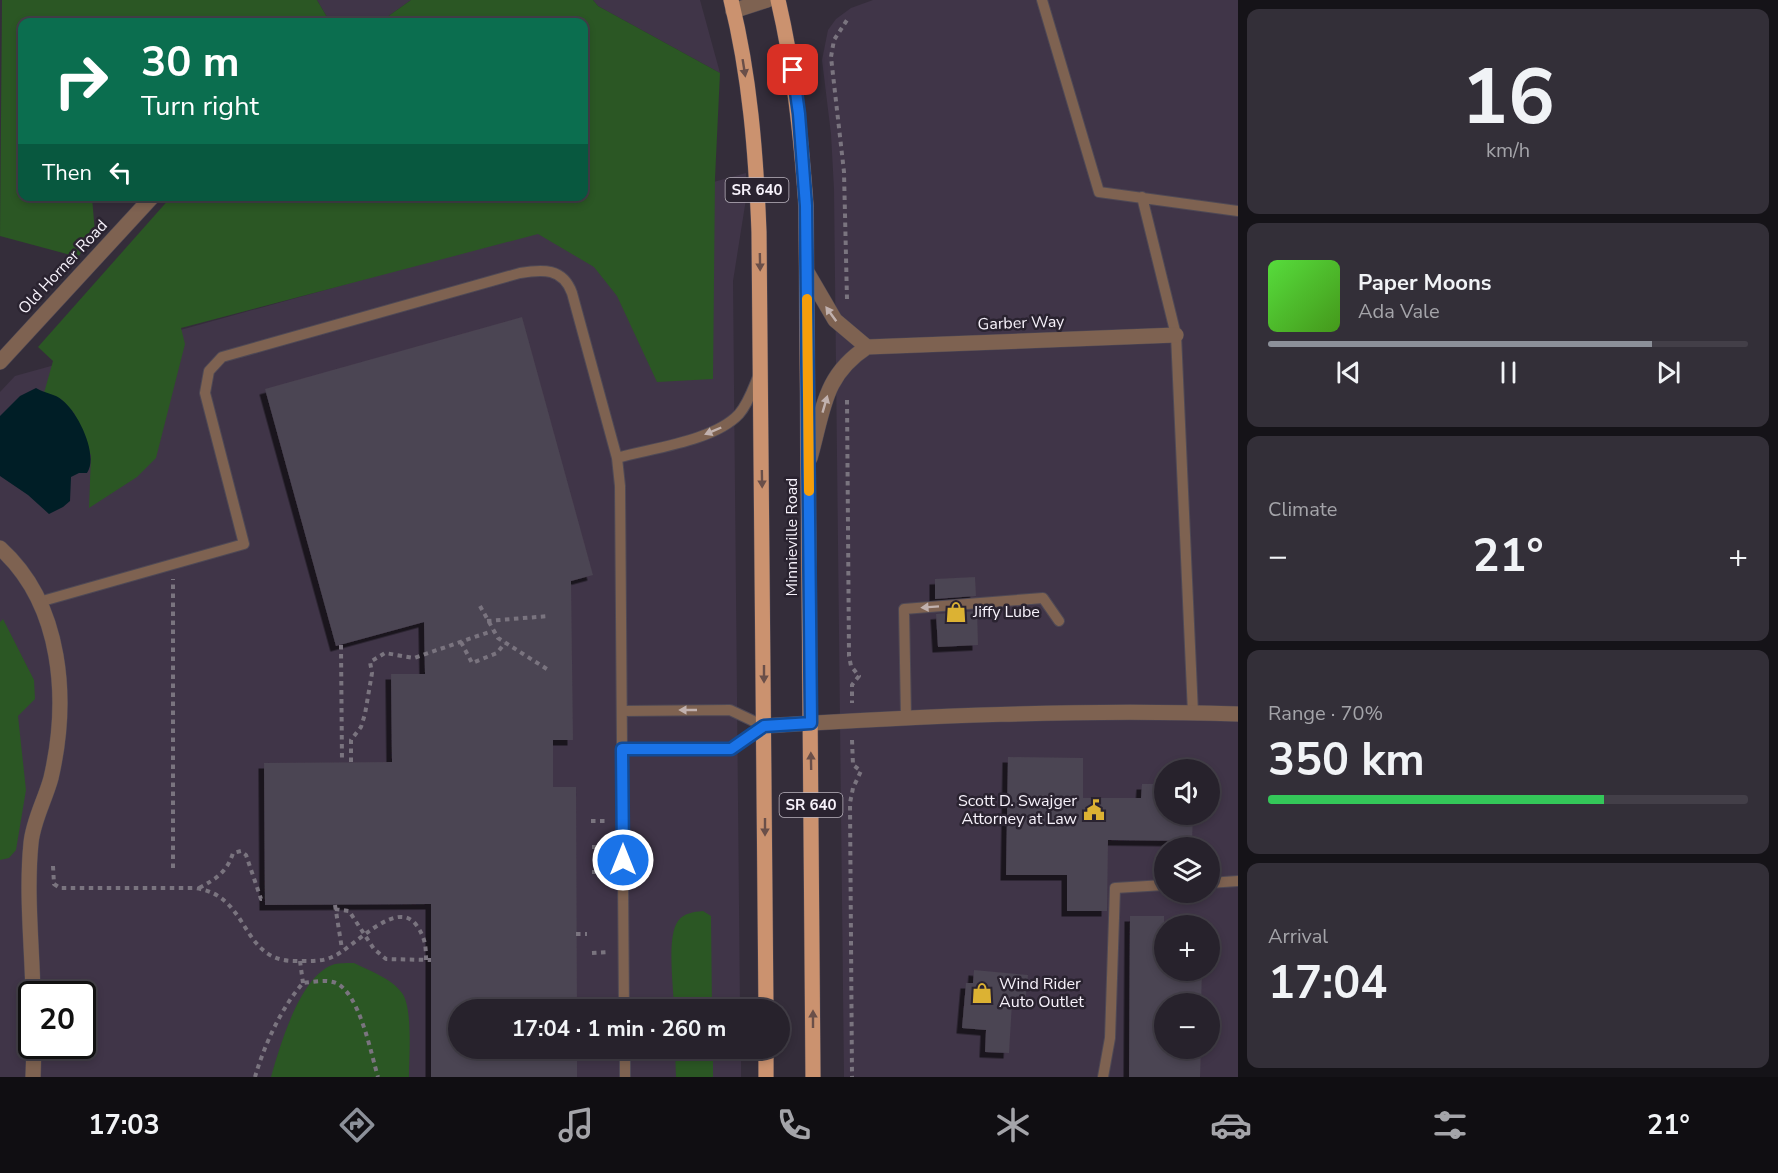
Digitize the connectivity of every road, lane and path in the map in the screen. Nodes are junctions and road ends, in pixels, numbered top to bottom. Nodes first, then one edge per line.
1 (767, 0) edge
2 (778, 0) edge
3 (1041, 0) edge
4 (732, 5) edge
5 (847, 20) dead end
6 (1142, 197) junction
7 (148, 201) edge
8 (1238, 211) edge
9 (807, 272) junction
10 (847, 303) dead end
11 (1176, 334) junction
12 (867, 347) junction
13 (0, 362) edge
14 (761, 371) junction
15 (848, 395) dead end
16 (617, 458) junction
17 (809, 461) junction
18 (0, 548) edge
19 (173, 564) junction
20 (39, 602) junction
21 (480, 606) dead end
22 (549, 616) dead end
23 (487, 621) junction
24 (1059, 621) dead end
25 (492, 631) junction
26 (461, 642) junction
27 (505, 643) junction
28 (341, 645) dead end
29 (550, 671) dead end
30 (852, 685) dead end
31 (622, 711) junction
32 (1193, 713) junction
33 (1238, 714) edge
34 (906, 717) junction
35 (811, 723) junction
36 (764, 726) junction
37 (622, 749) junction
38 (342, 762) dead end
39 (351, 762) dead end
40 (853, 765) dead end
41 (53, 866) dead end
42 (173, 868) dead end
43 (1238, 881) edge
44 (1220, 882) edge
45 (1154, 886) edge
46 (198, 888) junction
47 (265, 899) dead end
48 (363, 934) junction
49 (576, 934) dead end
50 (587, 934) dead end
51 (343, 950) junction
52 (300, 961) junction
53 (33, 981) edge
54 (303, 983) junction
55 (624, 999) edge
56 (766, 999) edge
57 (34, 1059) edge
58 (625, 1059) edge
59 (766, 1059) edge
60 (33, 1077) edge
61 (255, 1077) edge
62 (378, 1077) edge
63 (625, 1077) edge
64 (766, 1077) edge
65 (813, 1077) edge
66 (852, 1077) edge
67 (1103, 1077) edge

1 - 4 street
2 - 9 main road, Minnieville Road / SR 640
3 - 6 lane
4 -> 14 main road, Minnieville Road / SR 640
5 - 10 path
6 - 8 lane
6 - 11 lane
7 - 13 street, Old Horner Road
12 -> 9 street
9 - 17 main road, Minnieville Road / SR 640
11 - 12 street, Garber Way
11 - 32 lane
17 -> 12 street
14 -> 16 lane
14 -> 36 main road, Minnieville Road / SR 640
15 - 30 path
16 - 19 lane
16 - 31 lane
17 - 35 main road, Minnieville Road / SR 640
18 - 20 street
19 - 20 lane
19 - 42 path
20 - 53 street
21 - 23 path
22 - 23 path
23 - 25 path
24 -> 34 lane
25 - 26 path
25 - 27 path
26 - 27 path
26 - 39 path
27 - 29 path
28 - 38 path
36 -> 31 lane
31 - 37 lane
32 - 33 street
32 - 34 street
34 - 35 street
35 - 36 street
65 -> 35 main road, Minnieville Road / SR 640
36 - 37 lane
36 -> 56 main road, Minnieville Road / SR 640
37 - 55 lane
40 - 66 path
41 - 46 path
43 - 44 lane
45 - 67 lane
46 - 47 path
46 - 52 path
48 - 48 path
48 - 51 path
48 - 51 path
49 - 50 path
51 - 52 path
52 - 54 path
54 - 61 path
54 - 62 path
57 - 60 street
58 - 63 lane
59 - 64 main road

